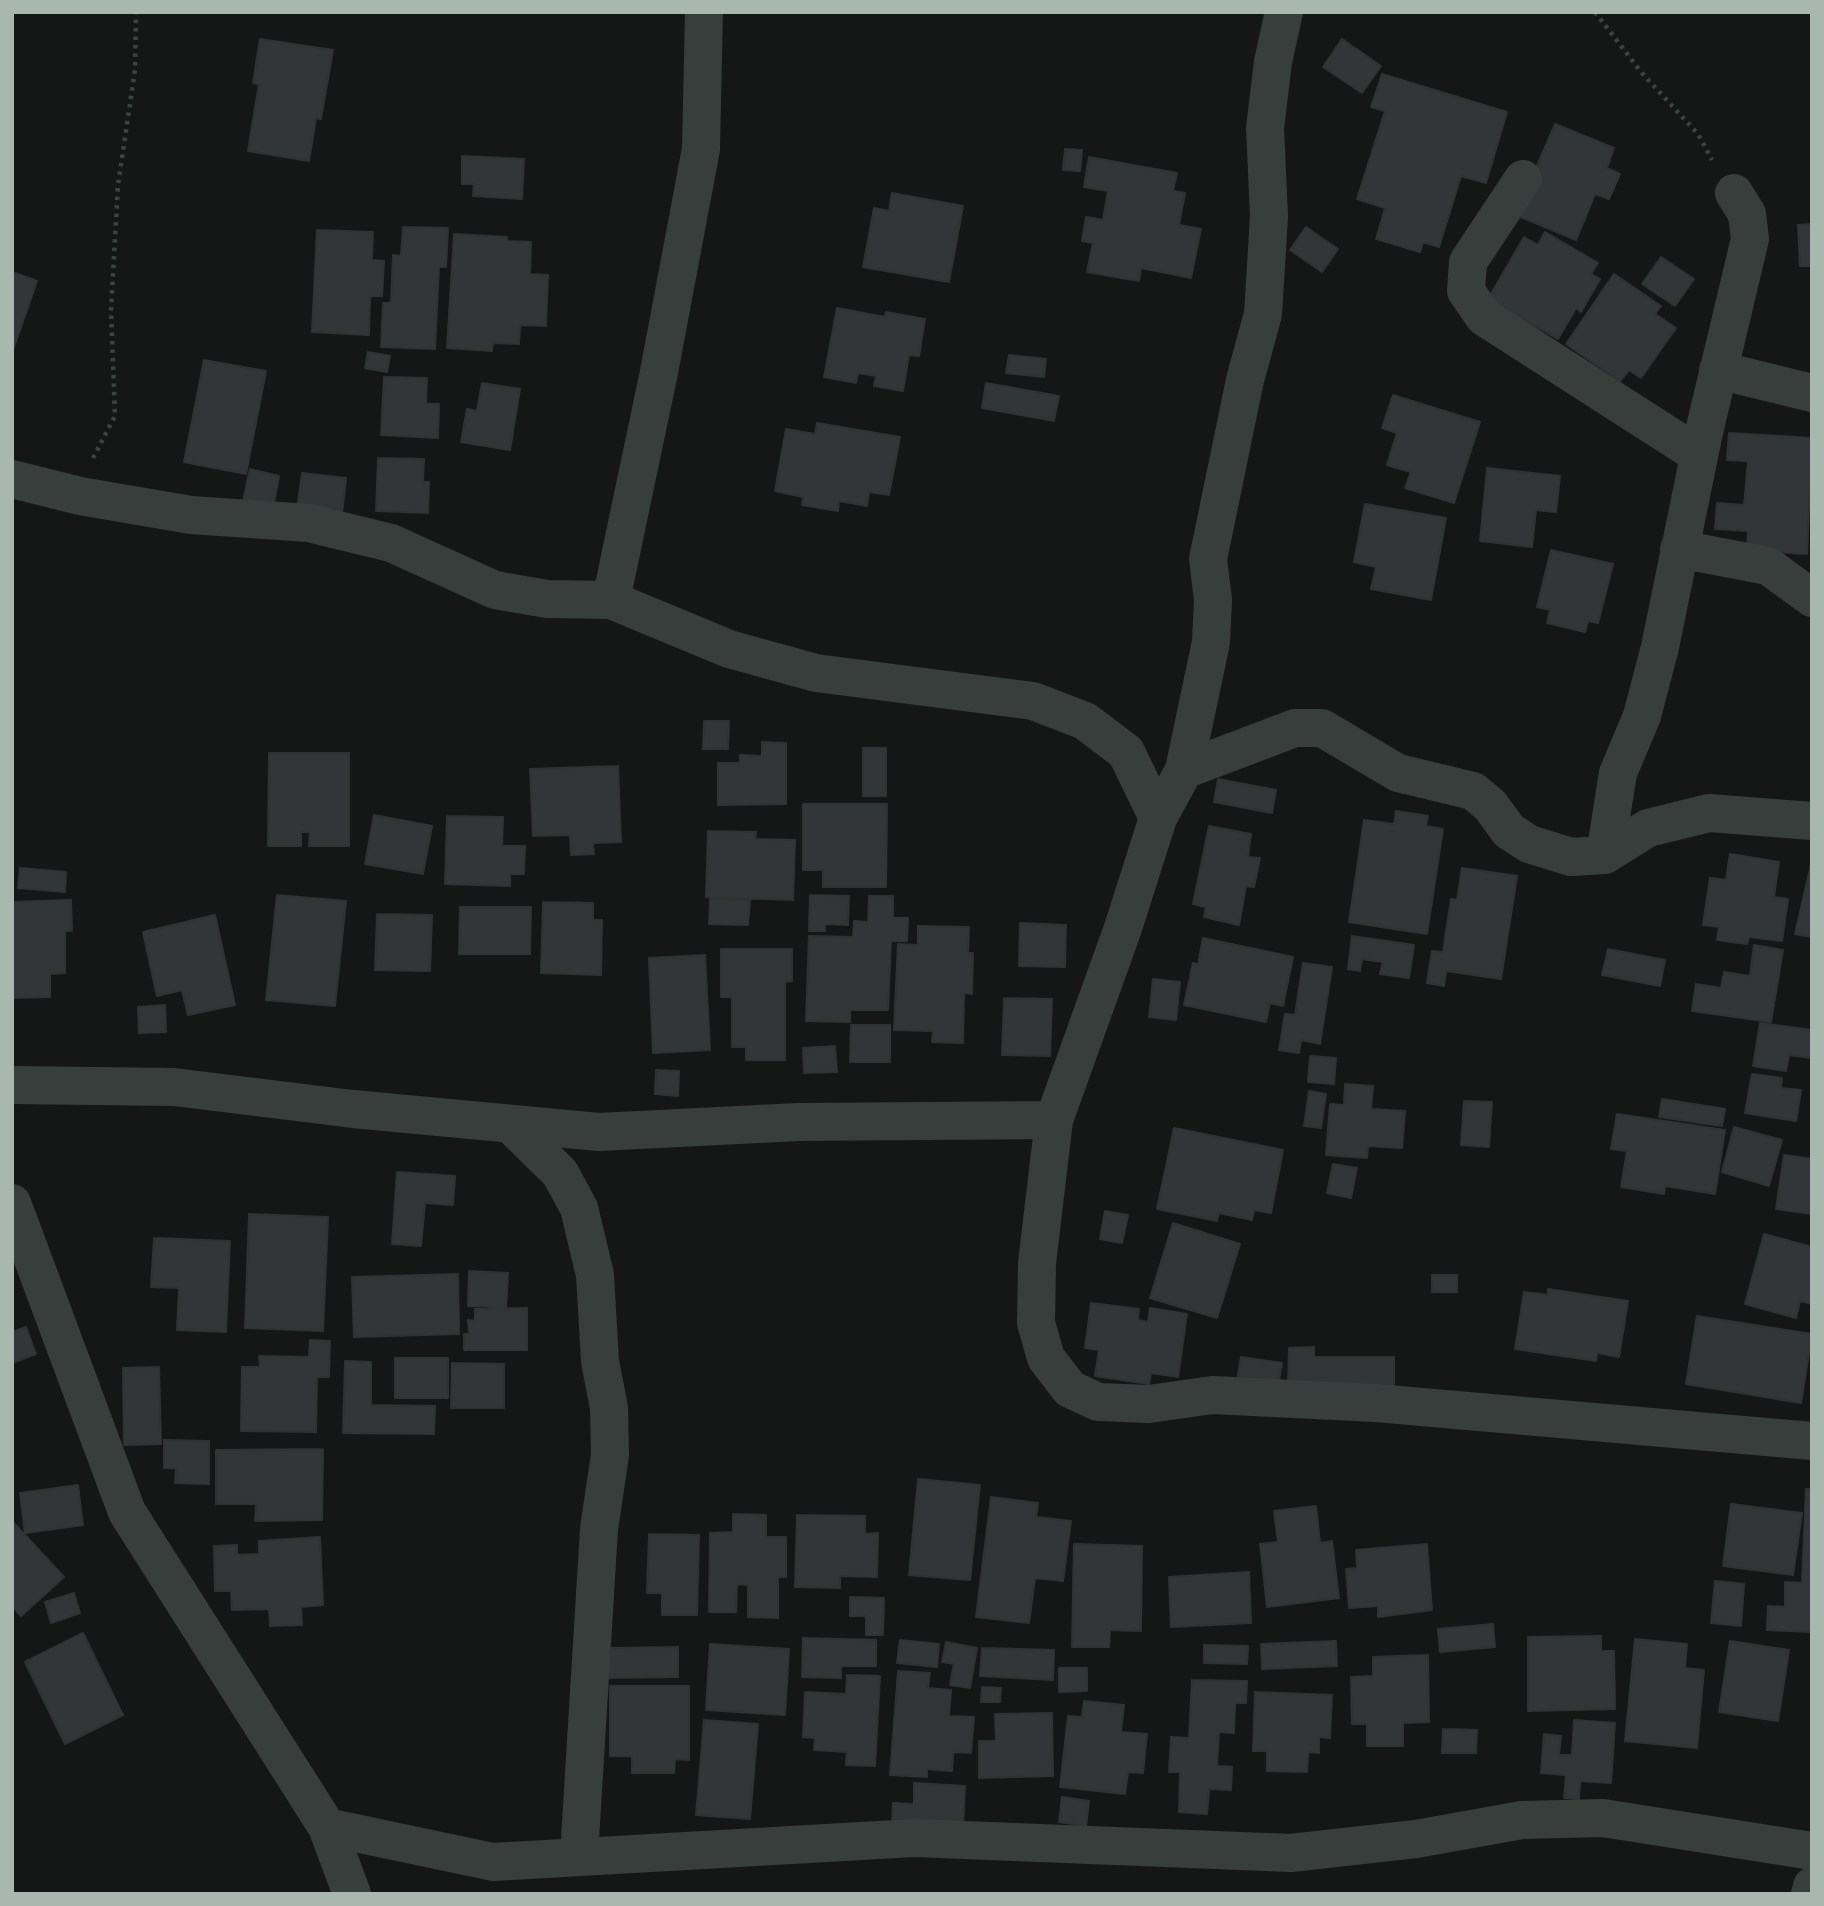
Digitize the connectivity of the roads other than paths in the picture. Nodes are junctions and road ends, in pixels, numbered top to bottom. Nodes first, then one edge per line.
1 (704, 12) edge
2 (1284, 12) edge
3 (1523, 179) dead end
4 (1734, 193) road end
5 (1718, 370) junction
6 (1812, 393) edge
7 (1699, 455) junction
8 (12, 479) edge
9 (1679, 549) junction
10 (1812, 598) edge
11 (611, 600) junction
12 (1184, 770) junction
13 (1158, 818) junction
14 (1812, 821) edge
15 (1605, 855) junction
16 (12, 1085) edge
17 (1054, 1120) junction
18 (510, 1124) junction
19 (12, 1203) edge
20 (1812, 1441) edge
21 (327, 1827) junction
22 (1812, 1851) edge
23 (579, 1856) junction
24 (1812, 1886) edge
25 (352, 1894) edge
26 (1810, 1894) edge

1 - 11 street
2 - 12 street
3 - 7 street
4 - 5 street
5 - 6 street
5 - 7 street
7 - 9 street
8 - 11 street
9 - 10 street
9 - 15 street
11 - 13 street
12 - 13 street
12 - 15 street
13 - 17 street
14 - 15 street
16 - 18 street
17 - 18 street
17 - 20 street
18 - 23 street
19 - 21 street
21 - 23 street
21 - 25 street
22 - 23 street
24 - 26 street

